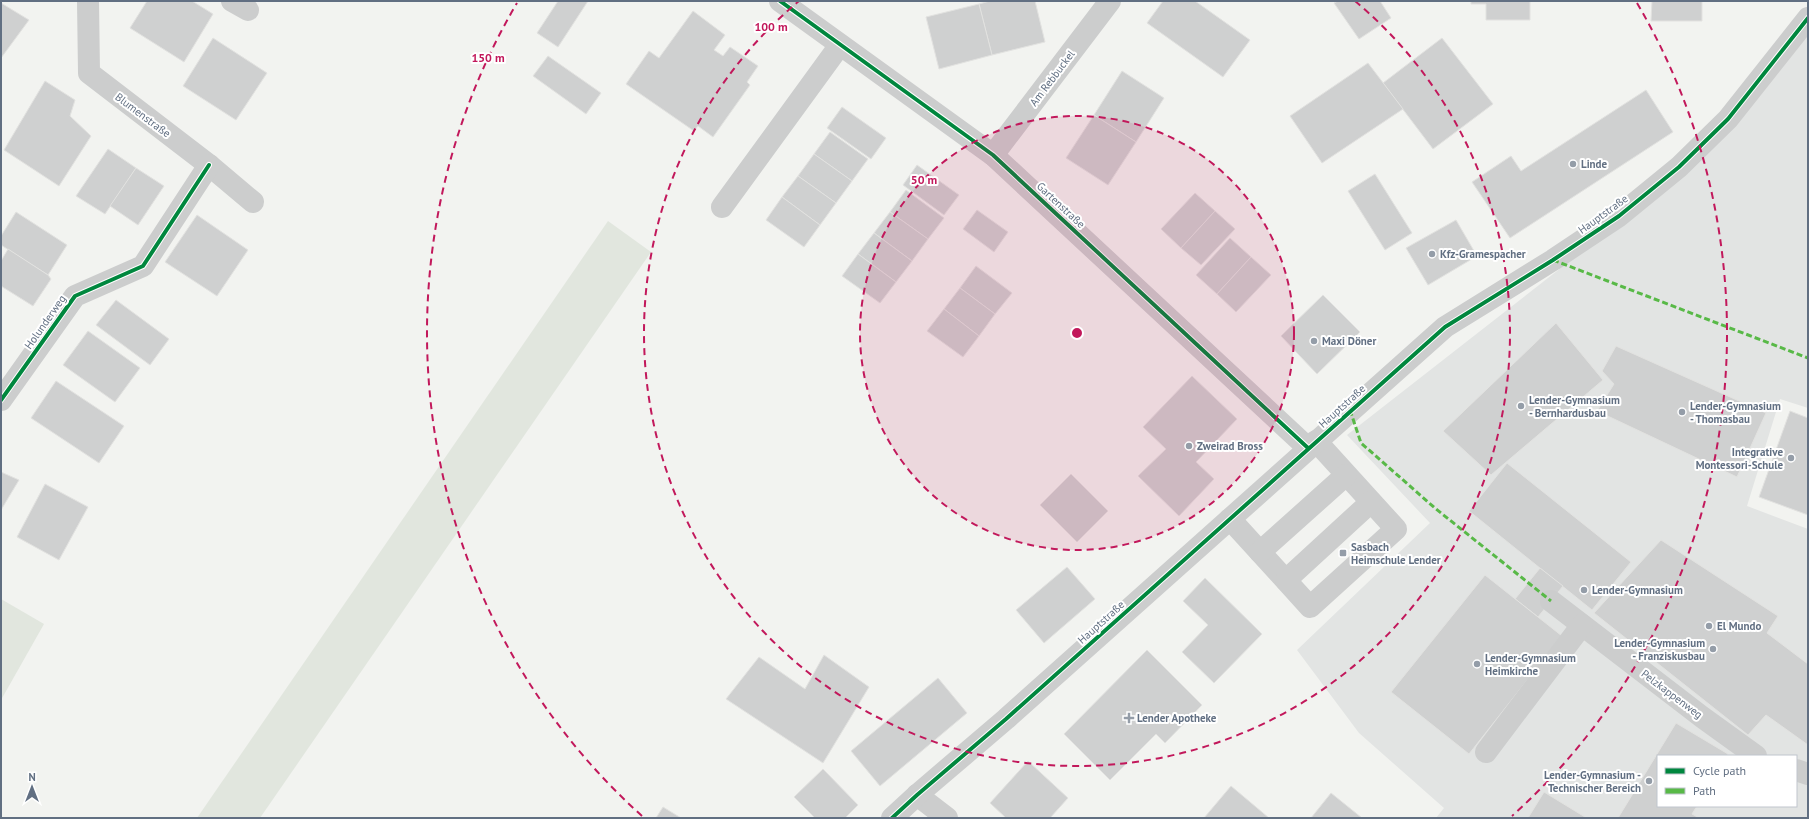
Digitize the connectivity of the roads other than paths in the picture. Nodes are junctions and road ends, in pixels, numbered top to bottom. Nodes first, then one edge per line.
1 (88, 1) edge
2 (780, 1) edge
3 (1110, 1) edge
4 (1808, 18) edge
5 (840, 45) junction
6 (993, 155) junction
7 (209, 165) junction
8 (253, 202) dead end
9 (722, 207) dead end
10 (1, 400) edge
11 (1312, 445) junction
12 (1346, 475) junction
13 (1371, 502) junction
14 (1230, 519) junction
15 (1260, 552) junction
16 (1286, 580) junction
17 (1551, 601) dead end
18 (1582, 625) junction
19 (1486, 752) dead end
20 (1755, 755) edge
21 (1797, 770) edge
22 (1808, 774) edge
23 (917, 794) junction
24 (892, 818) edge
25 (947, 818) edge

1 - 7 street, Blumenstraße
2 - 5 street, Gartenstraße
3 - 6 street, Am Rebbuckel
4 - 11 street, Hauptstraße
5 - 6 street, Gartenstraße
5 - 9 street
6 - 11 street, Gartenstraße
7 - 8 street, Blumenstraße
7 - 10 street, Holunderweg
11 - 12 street, Gartenstraße
11 - 14 street, Hauptstraße
12 - 13 street, Gartenstraße
12 - 15 street
13 - 16 street
13 - 16 street, Gartenstraße
14 - 15 street
14 - 23 street, Hauptstraße
15 - 16 street
17 - 18 street, Pelzkappenweg
18 - 19 street
18 - 20 street, Pelzkappenweg
21 - 22 street
23 - 24 street, Hauptstraße
23 - 25 street

